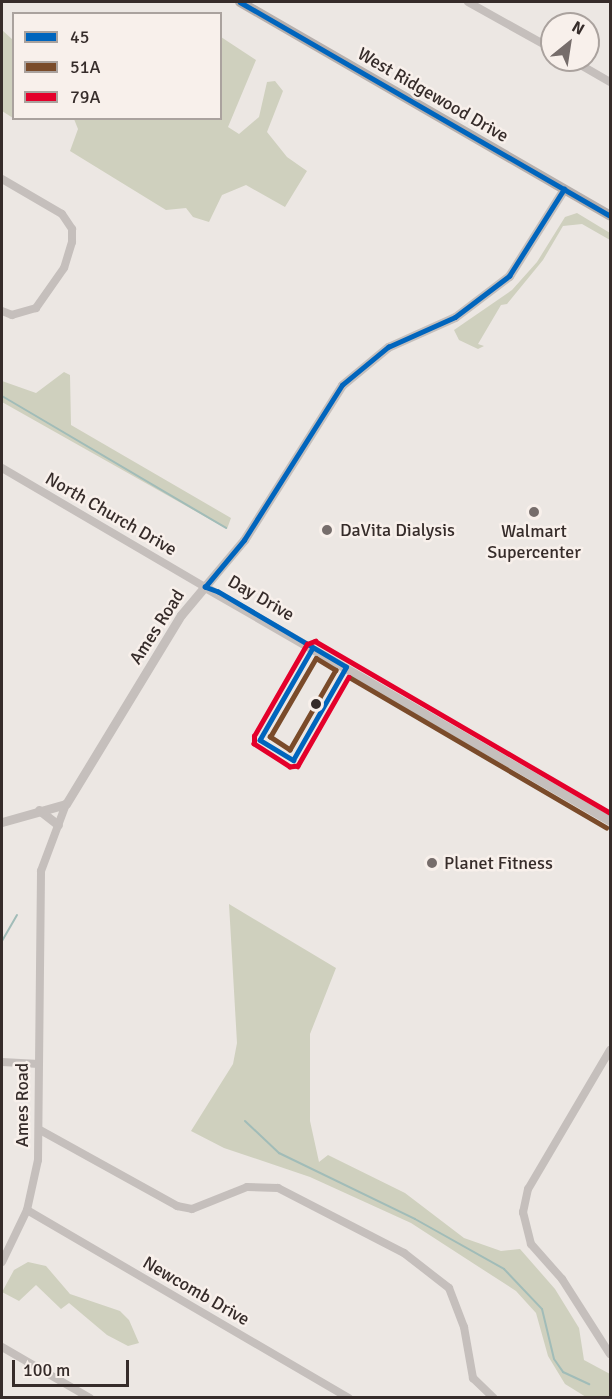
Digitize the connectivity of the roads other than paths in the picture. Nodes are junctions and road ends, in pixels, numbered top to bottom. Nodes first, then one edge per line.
1 (240, 2) edge
2 (468, 2) edge
3 (540, 42) edge
4 (593, 72) edge
5 (610, 82) edge
6 (2, 179) edge
7 (564, 189) junction
8 (610, 216) edge
9 (2, 311) edge
10 (2, 468) edge
11 (205, 587) junction
12 (66, 804) junction
13 (39, 810) junction
14 (610, 821) edge
15 (2, 822) edge
16 (58, 825) junction
17 (610, 1050) edge
18 (2, 1062) edge
19 (39, 1064) junction
20 (40, 1130) junction
21 (27, 1210) junction
22 (2, 1262) edge
23 (2, 1347) edge
24 (610, 1354) edge
25 (90, 1398) edge
26 (349, 1398) edge
27 (494, 1398) edge

1 - 7 main road, West Ridgewood Drive
2 - 3 street
4 - 5 street
6 - 9 street
7 - 8 main road, West Ridgewood Drive
7 - 11 street, Ames Road
10 - 11 street, North Church Drive
11 - 12 street, Ames Road
11 - 14 street, Day Drive
12 - 13 street
12 - 16 street, Ames Road
13 - 15 street
13 - 16 street
16 - 19 street, Ames Road
17 - 24 street
18 - 19 street
19 - 20 street, Ames Road
20 - 21 street, Ames Road
20 - 27 street
21 - 22 street, Ames Road
21 - 26 street, Newcomb Drive
23 - 25 street

